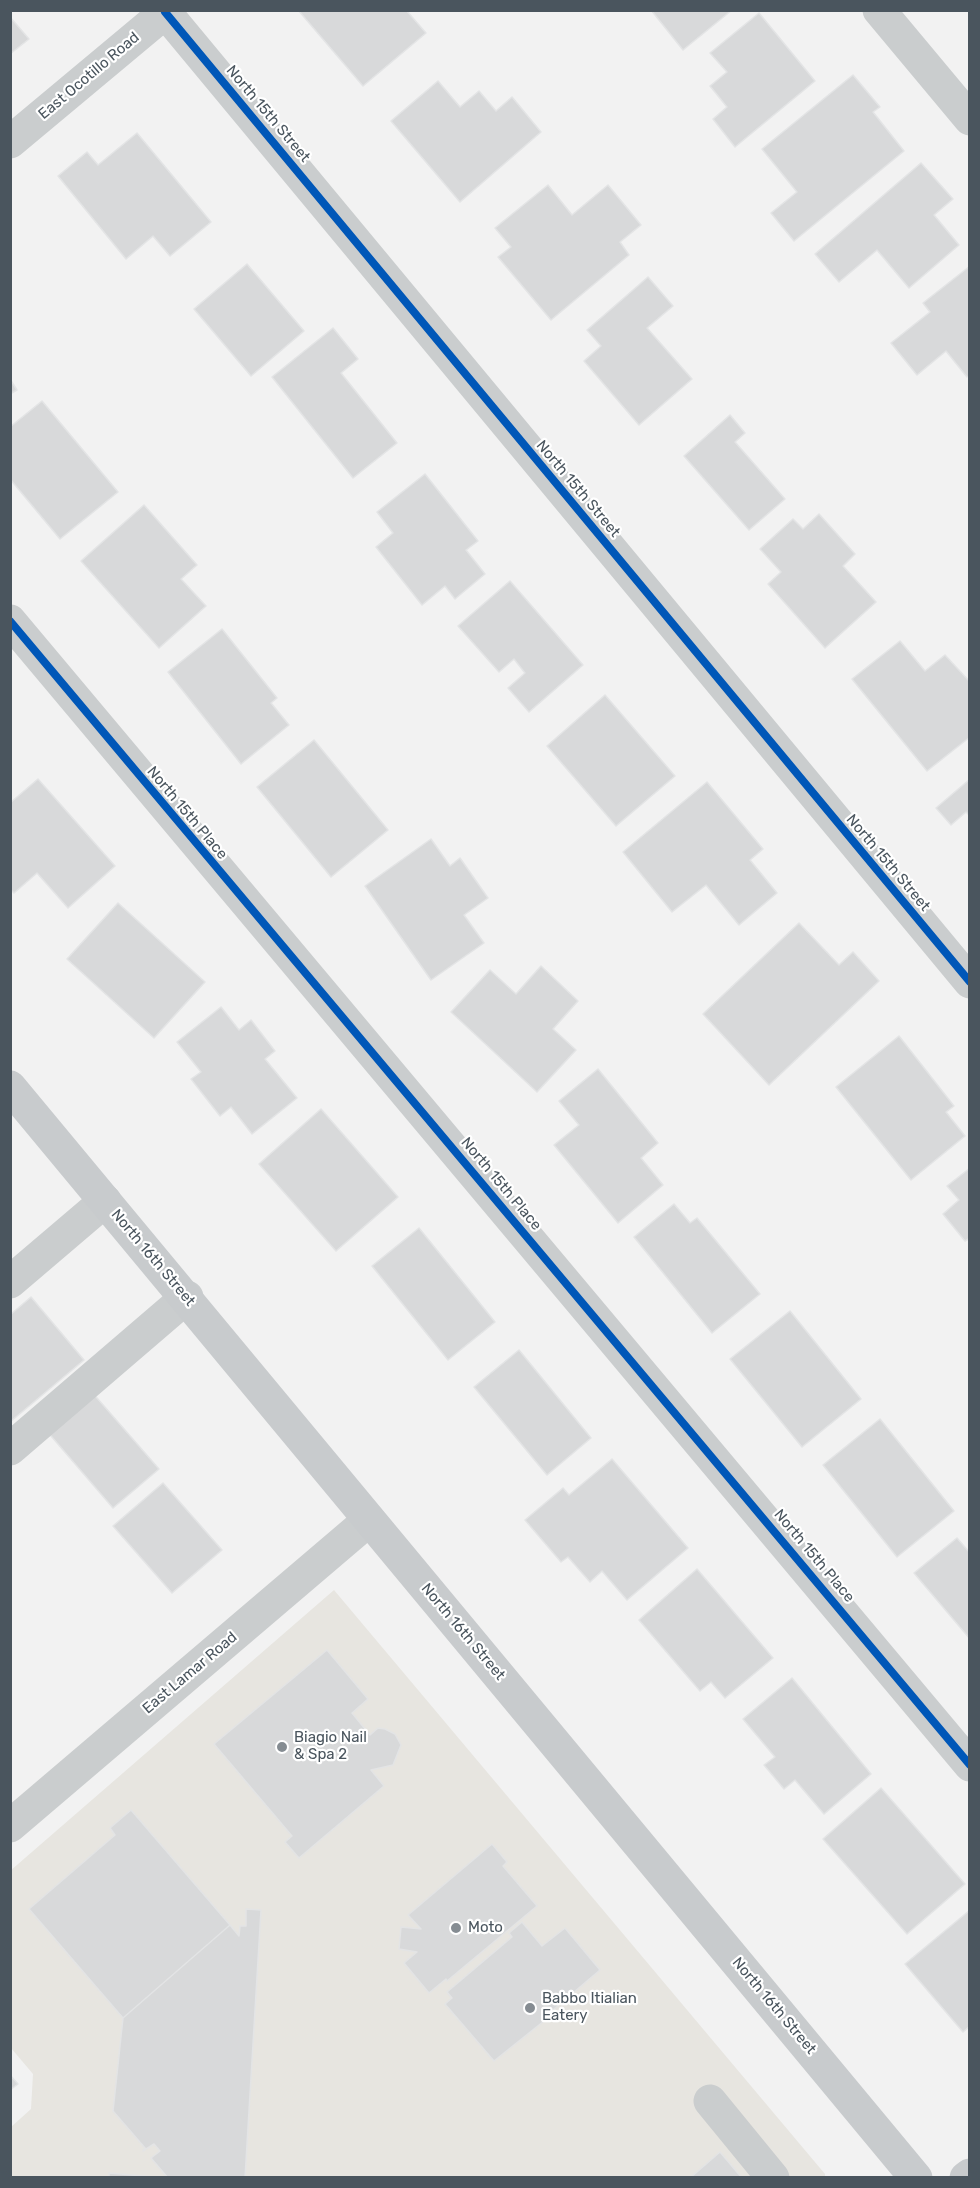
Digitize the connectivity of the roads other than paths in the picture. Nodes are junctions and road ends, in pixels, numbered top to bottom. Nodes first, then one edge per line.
1 (879, 10) edge
2 (166, 11) edge
3 (969, 119) edge
4 (10, 142) edge
5 (10, 621) edge
6 (969, 982) edge
7 (14, 1097) edge
8 (105, 1201) junction
9 (10, 1282) edge
10 (187, 1297) junction
11 (10, 1449) edge
12 (369, 1520) junction
13 (969, 1765) edge
14 (10, 1826) edge
15 (710, 2101) dead end
16 (773, 2178) edge
17 (916, 2178) edge

1 - 3 street
2 - 4 street, East Ocotillo Road
2 - 6 street, North 15th Street
5 - 13 street, North 15th Place
7 - 8 main road, North 16th Street
8 - 9 street
8 - 10 main road, North 16th Street
10 - 11 street
10 - 12 main road, North 16th Street
12 - 14 street, East Lamar Road
12 - 17 main road, North 16th Street
15 - 16 street

